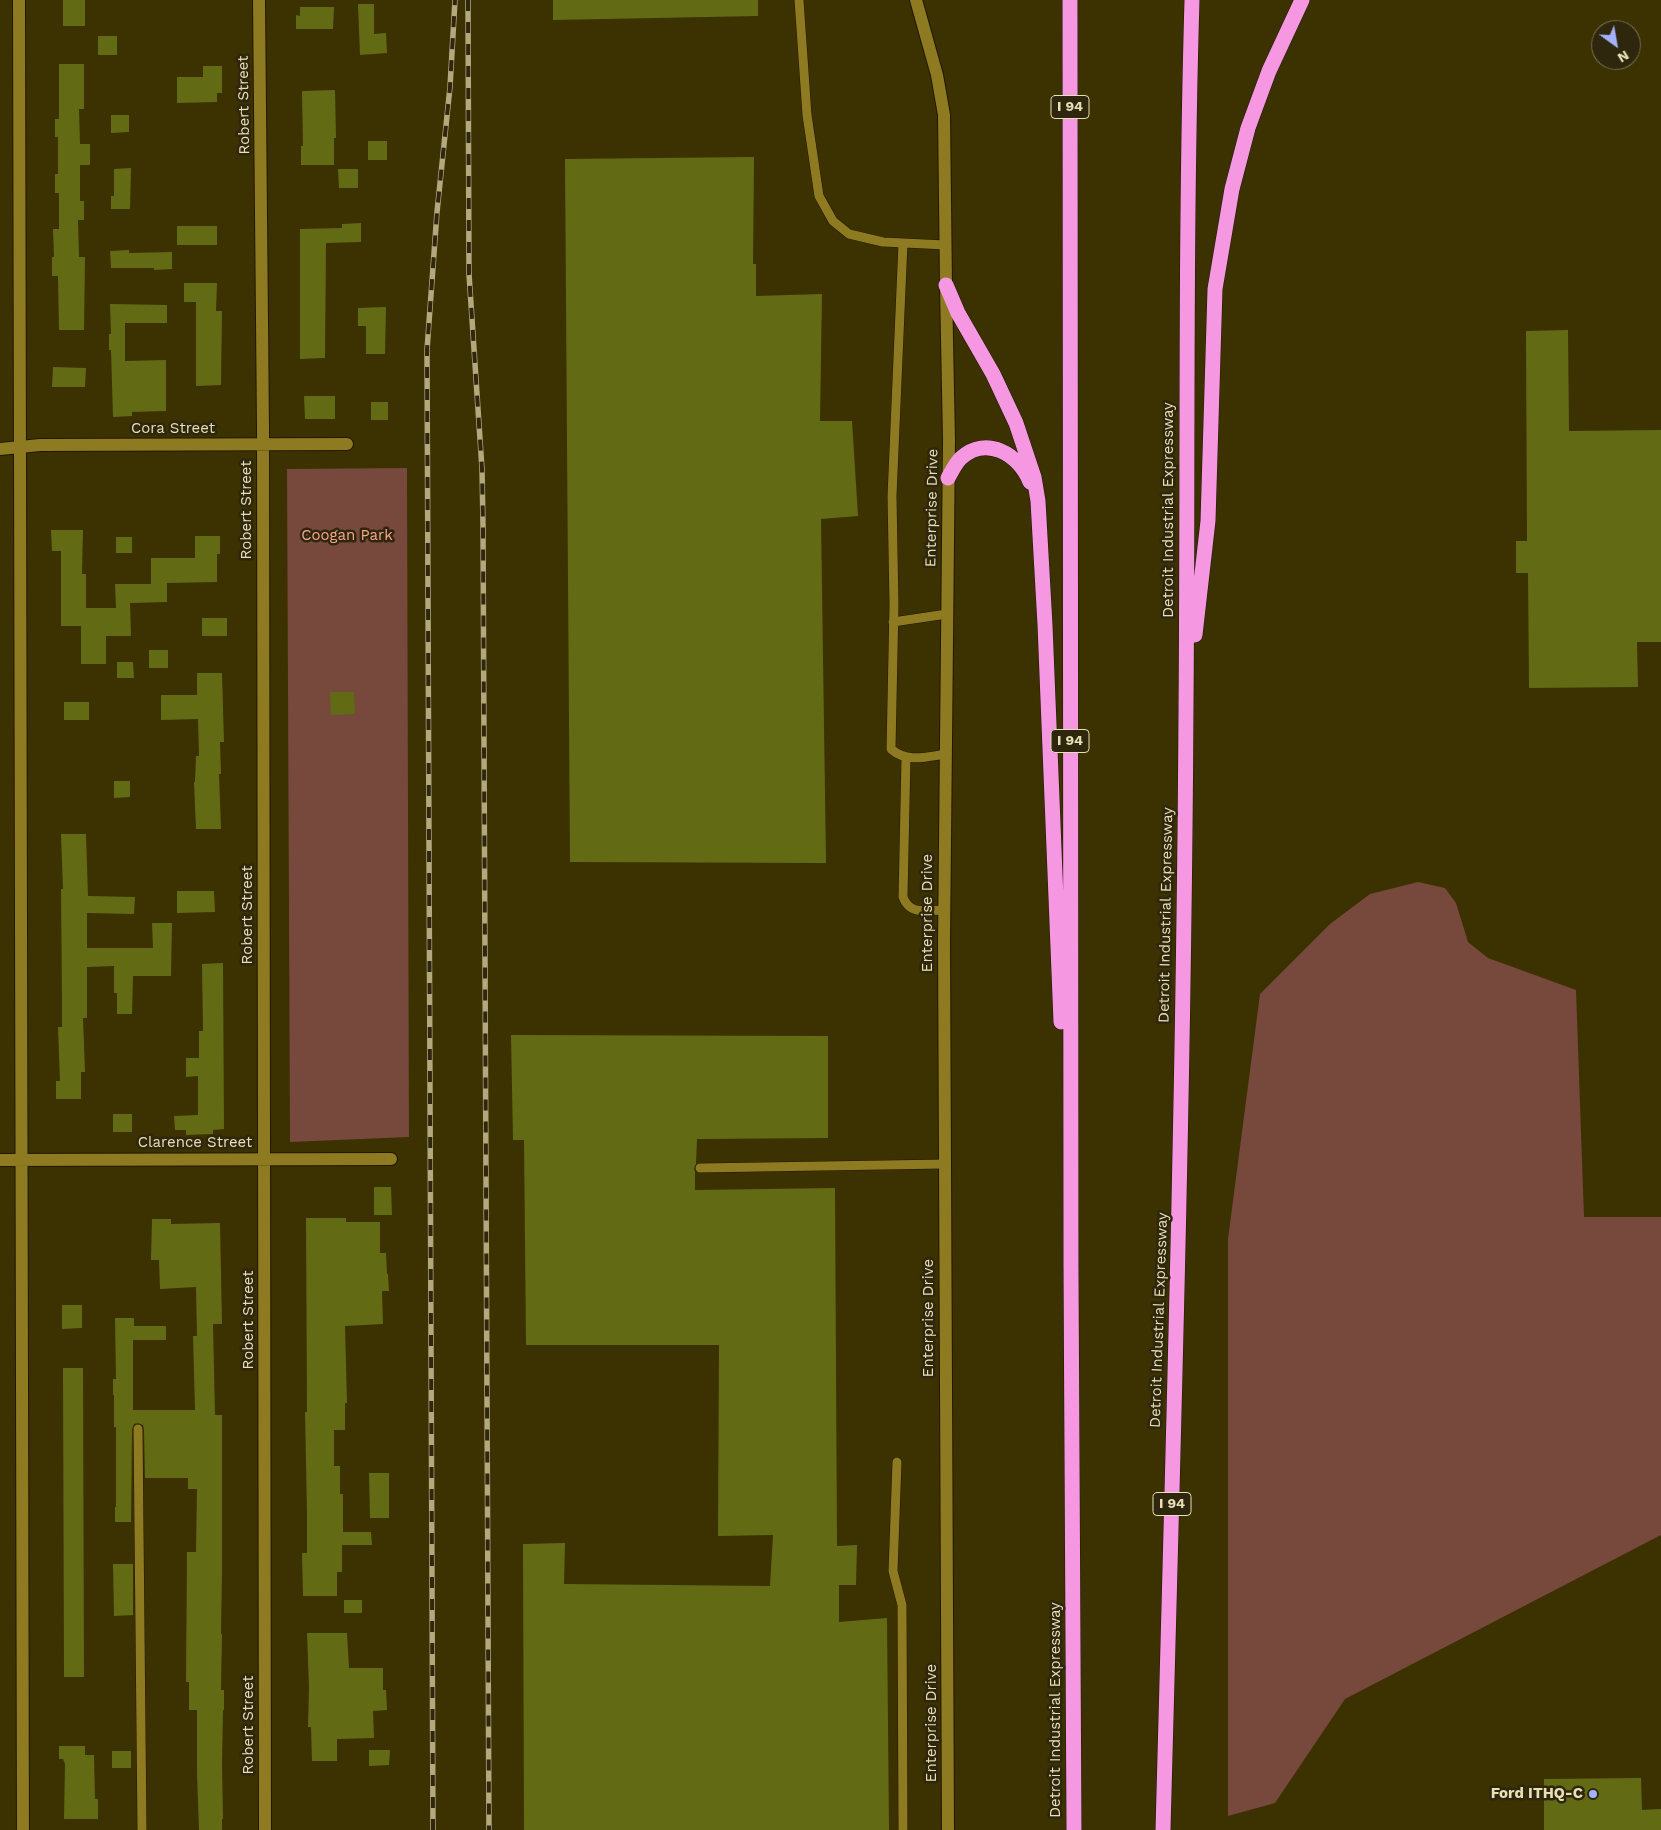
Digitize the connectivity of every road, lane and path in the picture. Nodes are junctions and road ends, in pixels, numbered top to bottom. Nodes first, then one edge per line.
1 (19, 0) edge
2 (259, 0) edge
3 (799, 0) edge
4 (916, 0) edge
5 (1070, 0) edge
6 (1192, 0) edge
7 (1302, 0) edge
8 (902, 243) junction
9 (946, 245) junction
10 (946, 285) junction
11 (347, 444) dead end
12 (263, 445) junction
13 (20, 448) junction
14 (0, 449) edge
15 (948, 478) junction
16 (1038, 501) junction
17 (947, 614) junction
18 (893, 622) junction
19 (1186, 708) junction
20 (946, 754) junction
21 (906, 758) junction
22 (944, 910) junction
23 (391, 1159) dead end
24 (0, 1160) edge
25 (22, 1160) junction
26 (266, 1160) junction
27 (945, 1164) junction
28 (700, 1168) dead end
29 (1071, 1268) junction
30 (138, 1429) dead end
31 (897, 1462) dead end
32 (23, 1830) edge
33 (142, 1830) edge
34 (265, 1830) edge
35 (903, 1830) edge
36 (948, 1830) edge
37 (1074, 1830) edge
38 (1163, 1830) edge

1 - 13 street
2 - 12 street, Robert Street
3 - 8 lane
4 - 9 street, Enterprise Drive
5 - 29 highway, Detroit Industrial Expressway / I 94
6 - 19 highway, Detroit Industrial Expressway / I 94
7 - 19 highway
8 - 9 lane
8 - 18 lane
9 - 10 street, Enterprise Drive
10 - 15 street, Enterprise Drive
10 - 16 highway
11 - 12 street, Cora Street
12 - 13 street, Cora Street
12 - 26 street, Robert Street
13 - 14 street, Cora Street
13 - 25 street
15 - 16 highway
15 - 17 street, Enterprise Drive
16 - 29 highway
17 - 18 lane
17 - 20 street, Enterprise Drive
18 - 21 lane
19 - 38 highway, Detroit Industrial Expressway / I 94
20 - 21 lane
20 - 22 street, Enterprise Drive
21 - 22 lane
22 - 27 street, Enterprise Drive
23 - 26 street, Clarence Street
24 - 25 street, Clarence Street
25 - 26 street, Clarence Street
25 - 32 street
26 - 34 street, Robert Street
27 - 28 lane
27 - 36 street, Enterprise Drive
29 - 37 highway, Detroit Industrial Expressway / I 94
30 - 33 lane
31 - 35 lane

